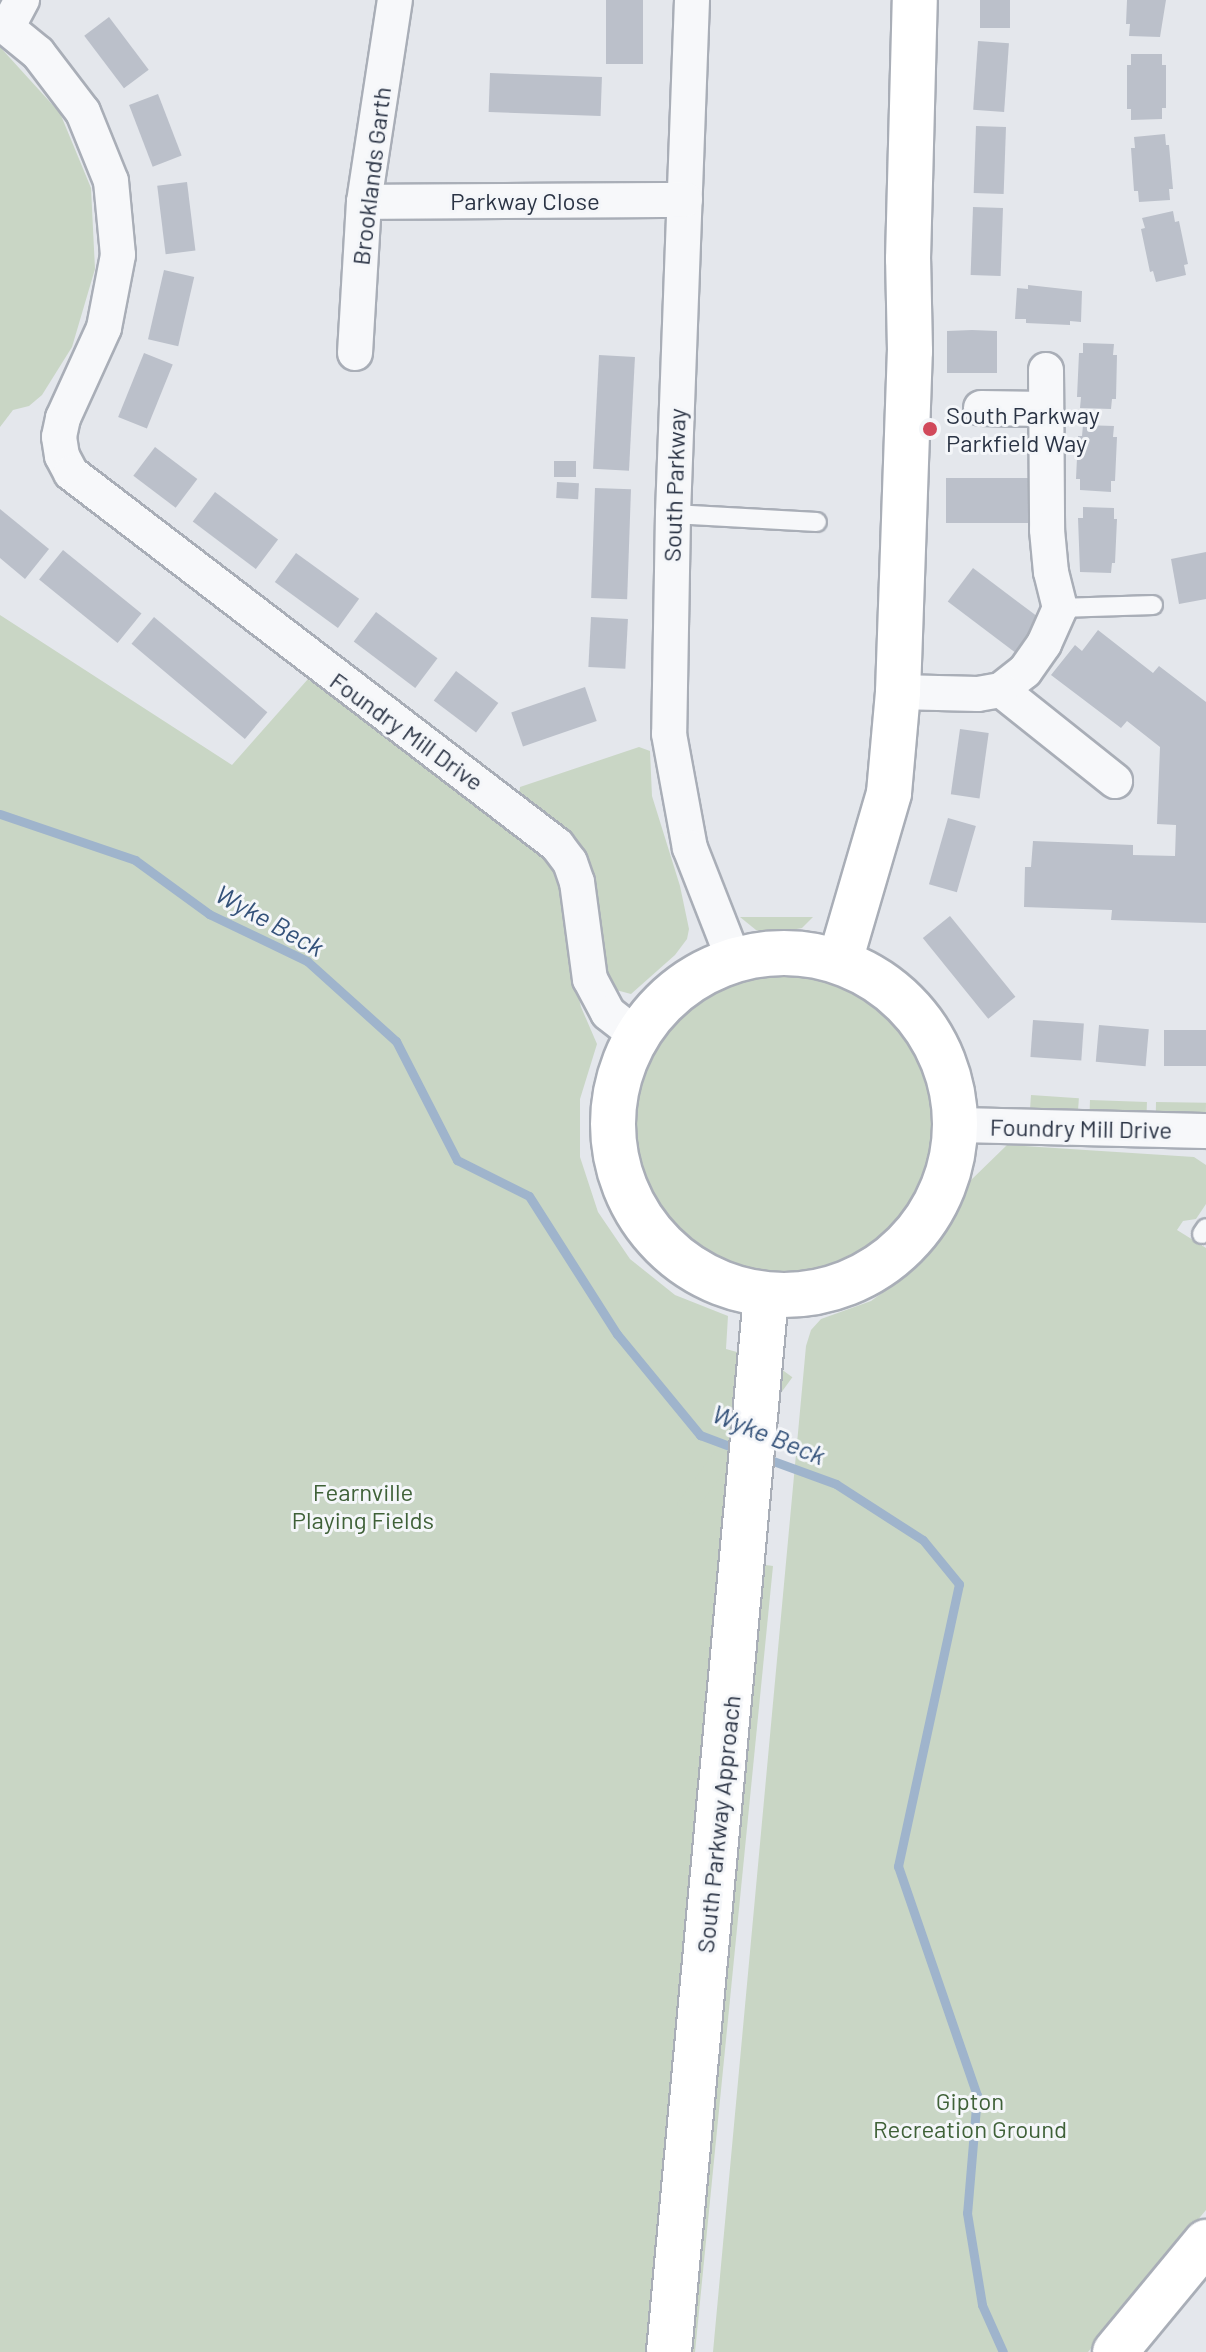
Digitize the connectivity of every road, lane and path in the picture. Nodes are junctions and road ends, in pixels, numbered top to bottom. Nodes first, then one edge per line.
1 (395, 0) edge
2 (692, 0) edge
3 (915, 0) edge
4 (10, 16) edge
5 (685, 200) junction
6 (364, 202) junction
7 (355, 353) dead end
8 (1046, 370) dead end
9 (981, 408) dead end
10 (1045, 409) junction
11 (673, 514) junction
12 (817, 522) dead end
13 (1153, 605) dead end
14 (1060, 608) junction
15 (1001, 690) junction
16 (898, 692) junction
17 (1115, 781) dead end
18 (734, 960) junction
19 (840, 961) junction
20 (636, 1035) junction
21 (957, 1125) junction
22 (1206, 1131) edge
23 (766, 1296) junction
24 (1206, 2242) edge
25 (669, 2352) edge
26 (1115, 2352) edge

1 - 6 street, Brooklands Garth
2 - 5 street, South Parkway
3 - 16 street
4 - 20 street, Foundry Mill Drive
5 - 6 street, Parkway Close
5 - 11 street, South Parkway
6 - 7 street, Brooklands Garth
8 - 10 street
9 - 10 street
10 - 14 street
11 - 12 lane
11 - 18 street, South Parkway
13 - 14 lane
14 - 15 street
15 - 16 street
15 - 17 street
16 - 19 street
18 - 19 street
18 - 20 street
19 - 21 street
20 - 23 street
21 - 22 street, Foundry Mill Drive
21 - 23 street
23 - 25 street, South Parkway Approach
24 - 26 street

